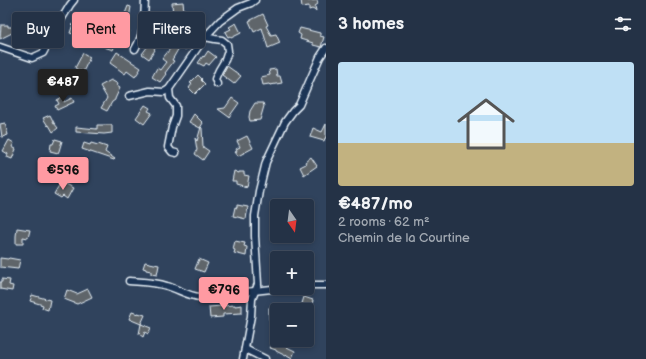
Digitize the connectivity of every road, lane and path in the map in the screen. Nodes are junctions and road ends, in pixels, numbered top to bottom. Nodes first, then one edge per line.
1 (74, 0) edge
2 (145, 0) edge
3 (255, 0) edge
4 (205, 37) joint
5 (0, 47) edge
6 (198, 48) edge
7 (326, 48) edge
8 (134, 49) dead end
9 (323, 58) edge
10 (217, 84) dead end
11 (169, 90) junction
12 (128, 96) dead end
13 (176, 153) dead end
14 (129, 281) dead end
15 (314, 285) edge
16 (326, 285) edge
17 (270, 289) edge
18 (256, 291) junction
19 (245, 349) junction
20 (244, 359) edge
21 (265, 359) edge

1 - 5 street
2 - 8 street
3 - 4 street
4 - 10 street
6 - 11 street
7 - 9 street
9 - 18 street
11 - 12 street
11 - 13 street
14 - 18 street
15 - 16 street
17 - 18 street
18 - 19 street
19 - 20 street
19 - 21 street

